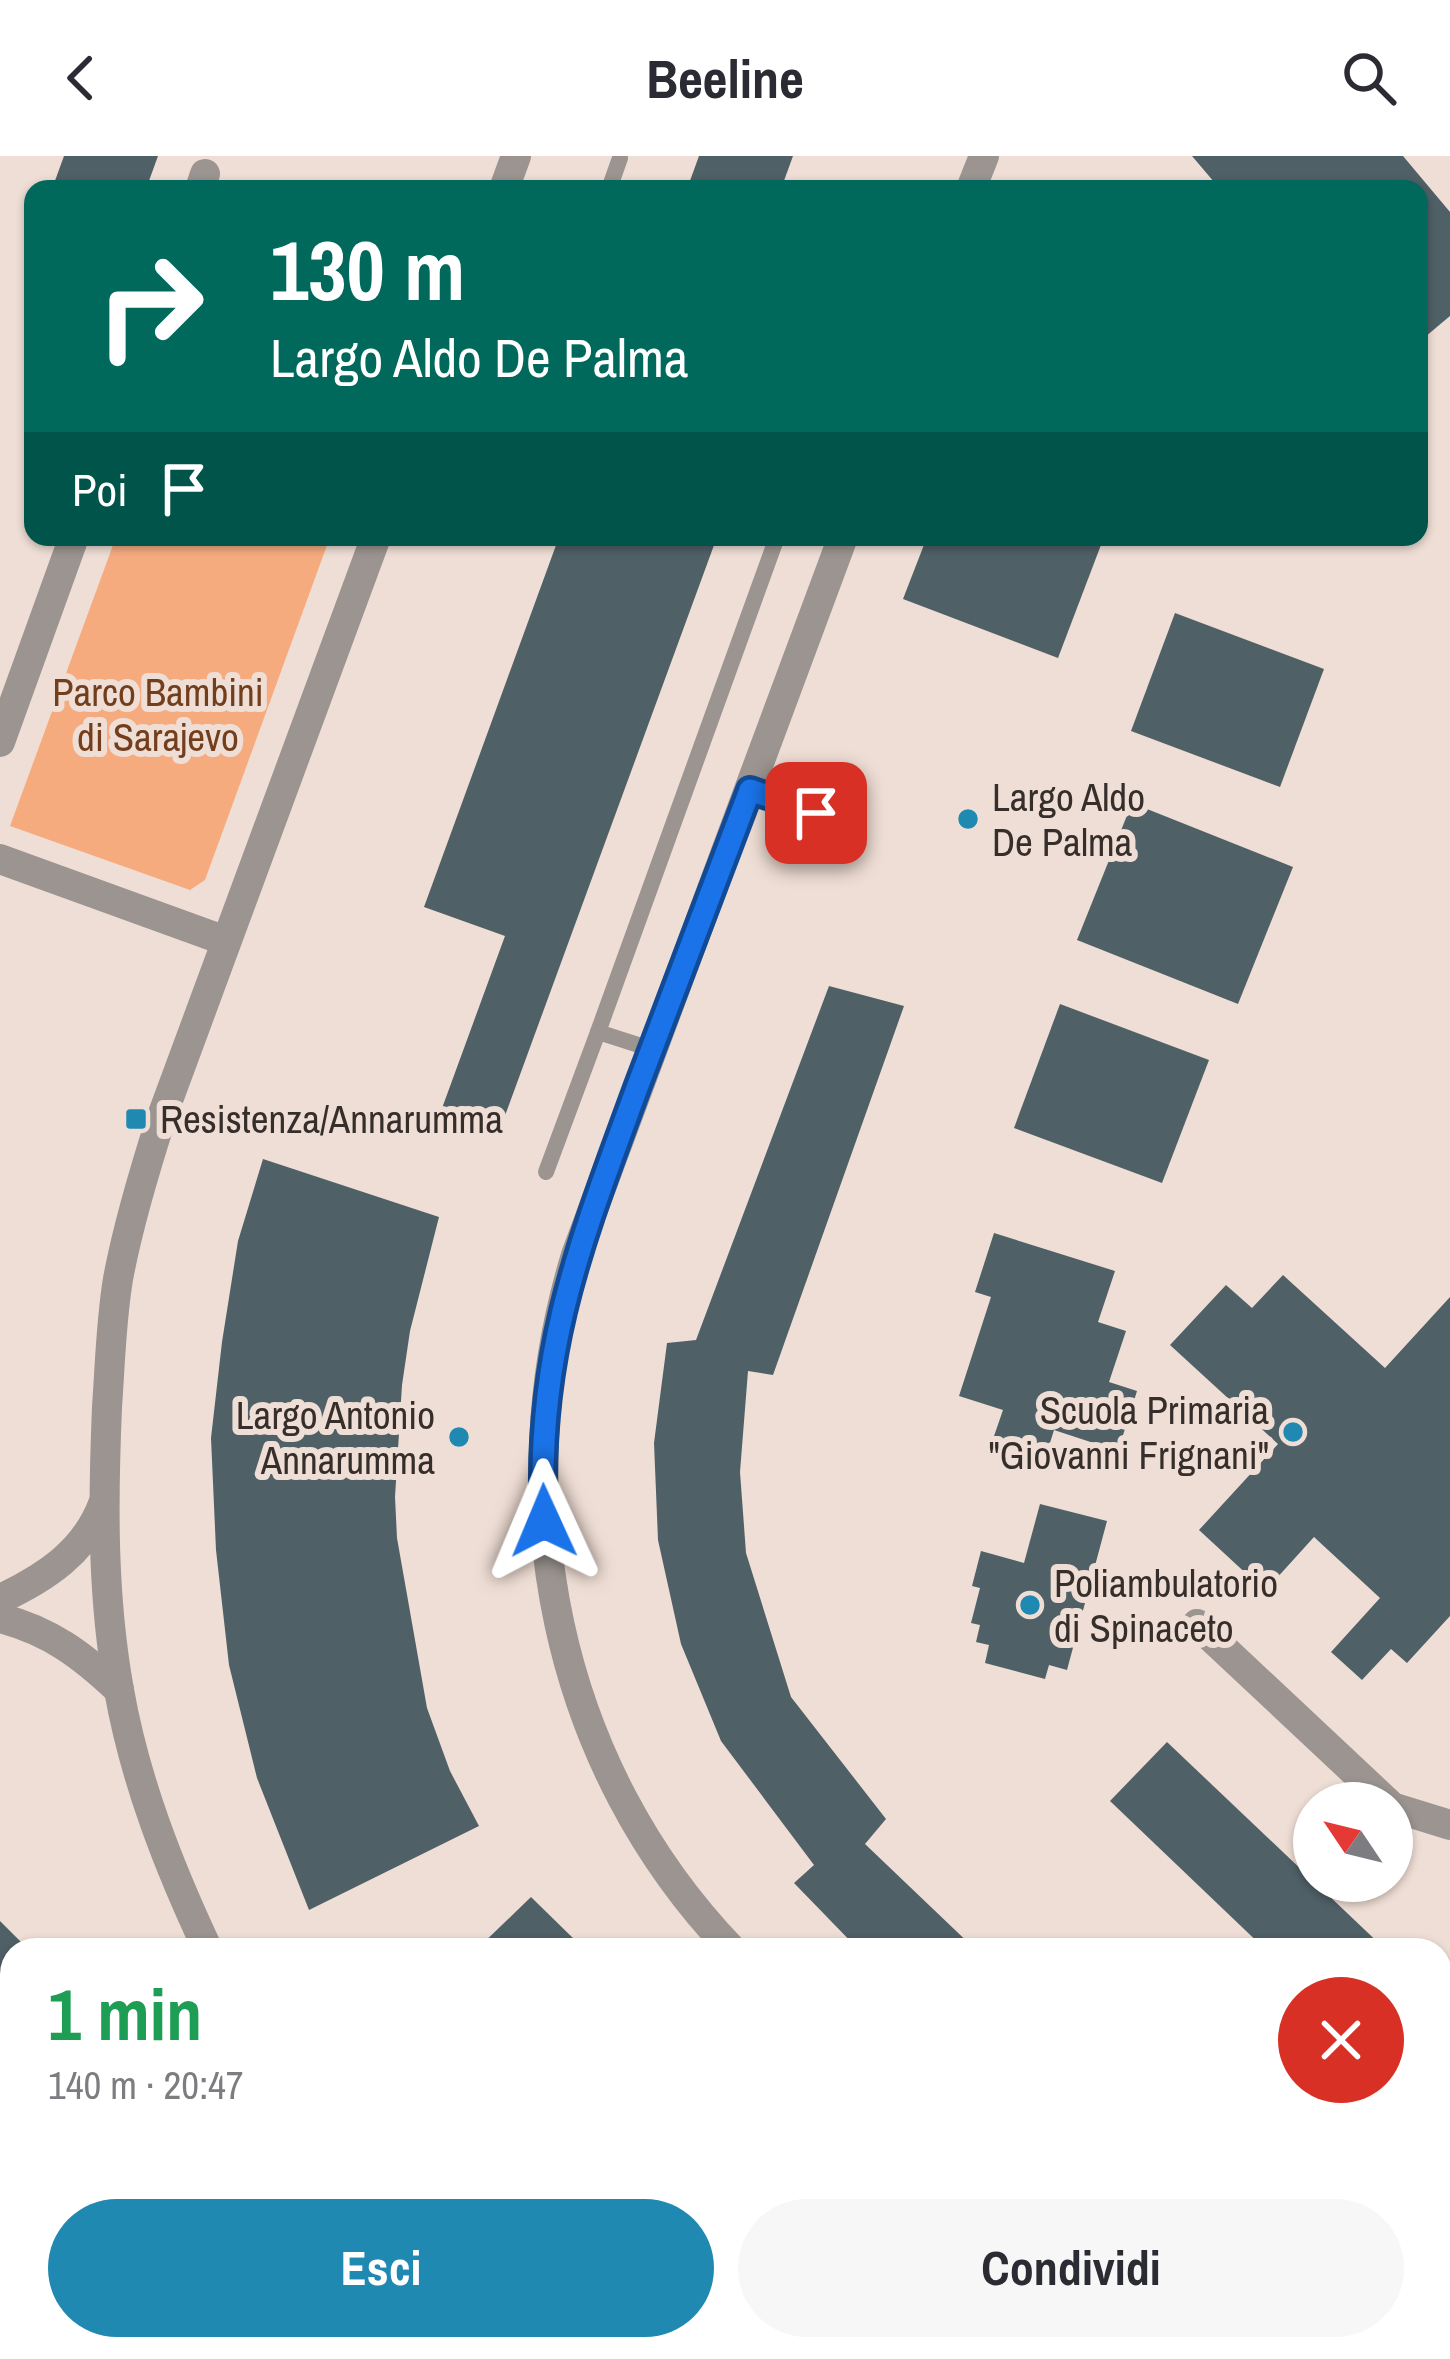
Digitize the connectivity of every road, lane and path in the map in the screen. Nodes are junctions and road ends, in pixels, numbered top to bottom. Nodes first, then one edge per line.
1 (71, 546) edge
2 (373, 546) edge
3 (774, 546) edge
4 (840, 546) edge
5 (0, 742) edge
6 (750, 790) junction
7 (850, 825) dead end
8 (0, 859) edge
9 (226, 941) junction
10 (598, 1032) junction
11 (651, 1049) junction
12 (546, 1172) dead end
13 (103, 1504) junction
14 (0, 1599) edge
15 (0, 1618) edge
16 (1197, 1624) dead end
17 (119, 1690) junction
18 (1365, 1782) edge
19 (1413, 1813) edge
20 (1450, 1825) edge
21 (203, 1938) edge
22 (721, 1938) edge

1 - 5 street
2 - 9 street
3 - 10 lane
4 - 6 street
6 - 7 lane
6 - 11 street
8 - 9 street
9 - 13 street
10 - 11 lane
10 - 12 lane
11 - 22 street
13 - 14 street
13 - 17 street
15 - 17 street
16 - 18 street
17 - 21 street
19 - 20 street

